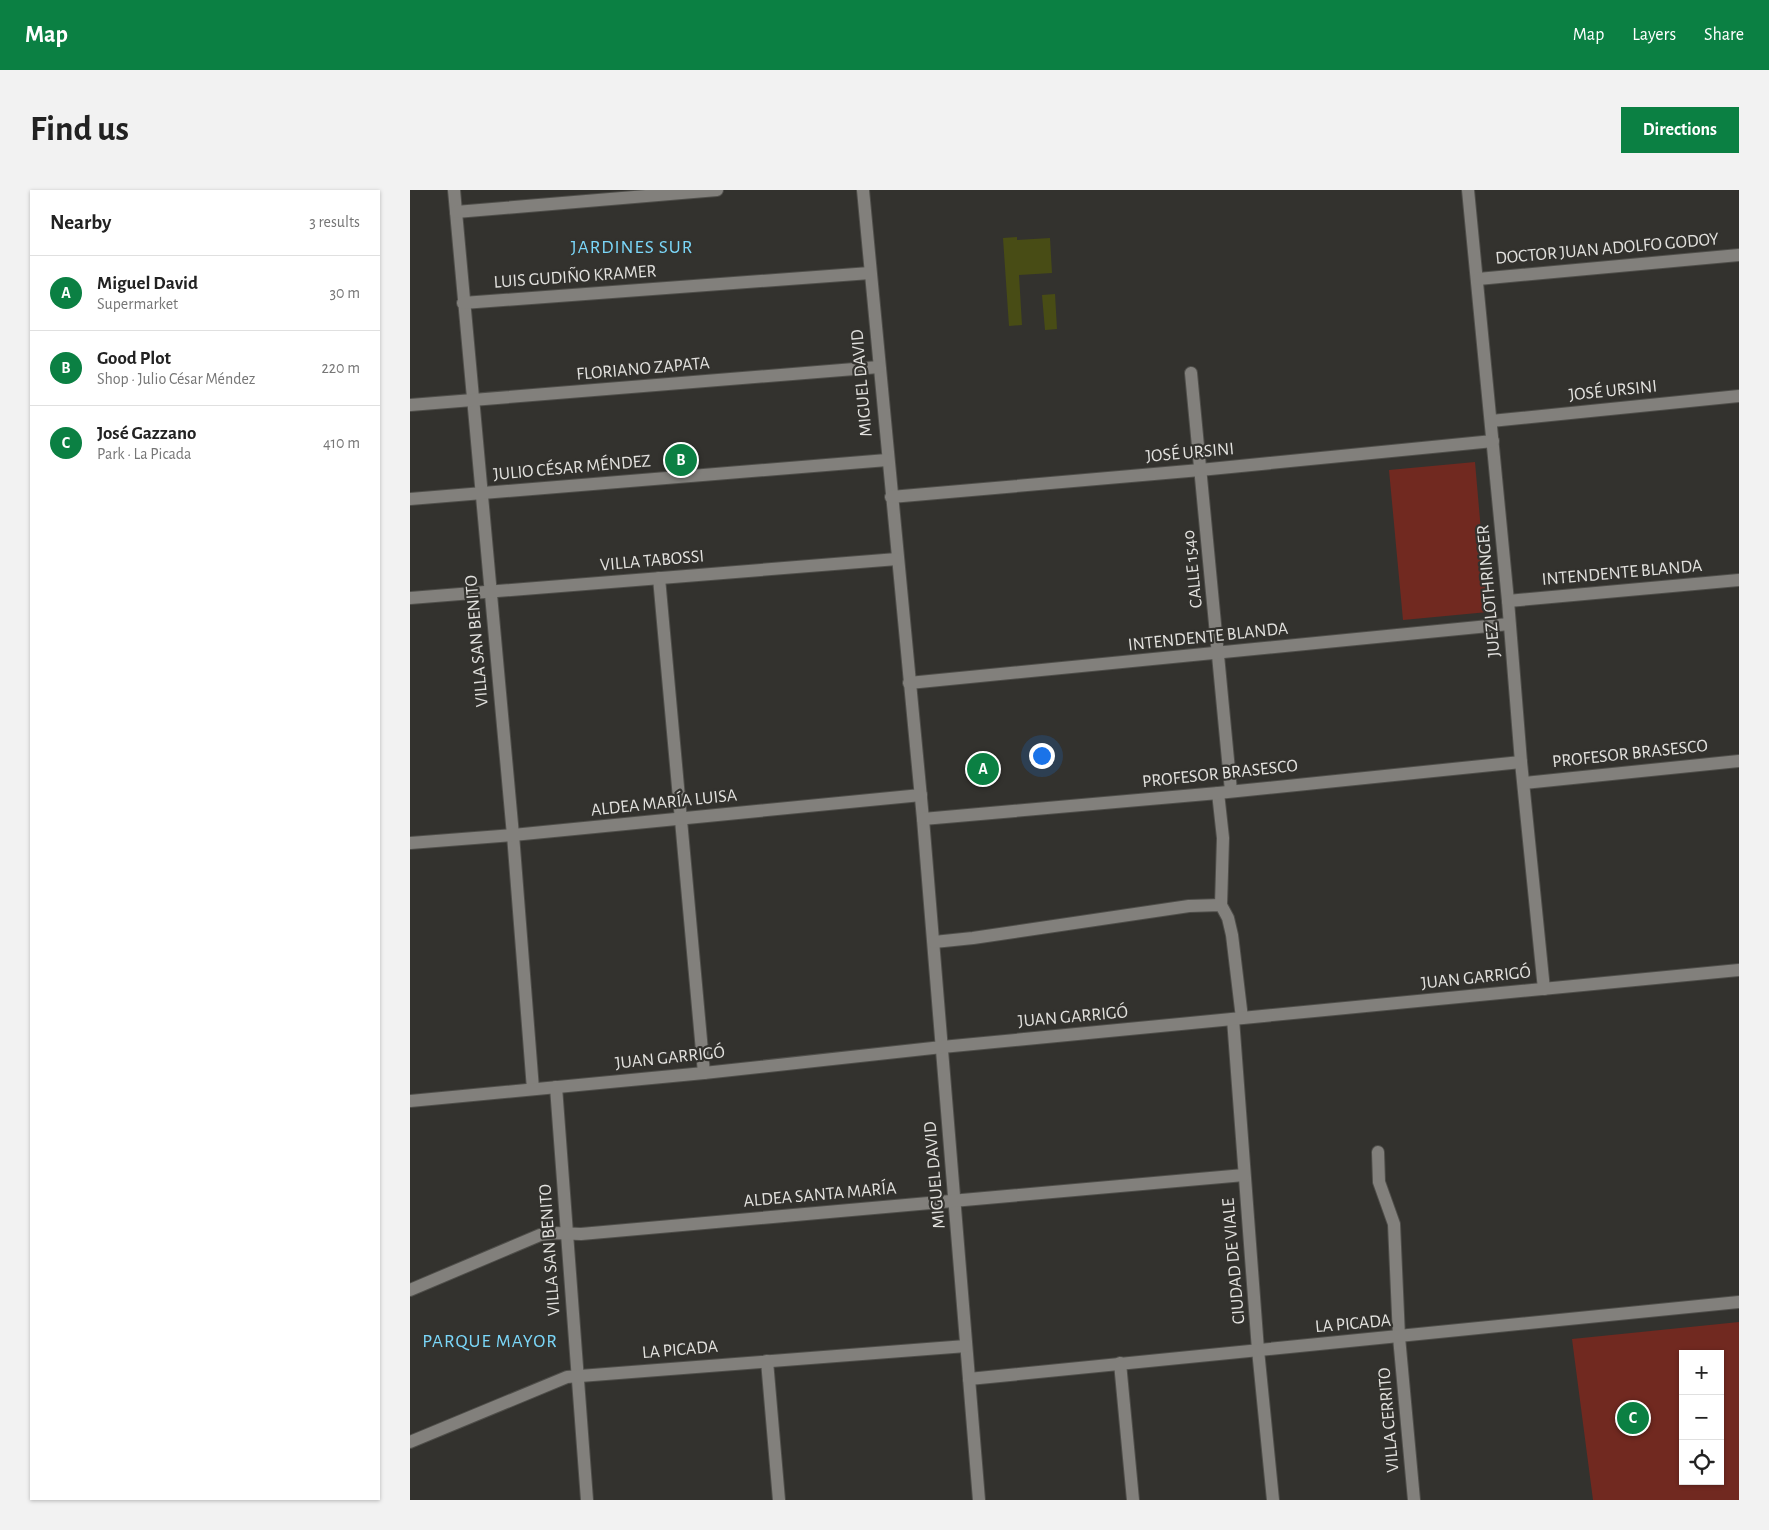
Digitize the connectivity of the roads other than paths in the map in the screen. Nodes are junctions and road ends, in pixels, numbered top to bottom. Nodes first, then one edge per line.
1 (454, 190) edge
2 (717, 190) edge
3 (863, 190) edge
4 (1468, 190) edge
5 (456, 212) junction
6 (1739, 255) edge
7 (870, 273) junction
8 (1478, 278) junction
9 (463, 303) junction
10 (878, 368) junction
11 (1190, 373) dead end
12 (1739, 396) edge
13 (472, 400) junction
14 (410, 405) edge
15 (1491, 421) junction
16 (1493, 441) junction
17 (887, 460) junction
18 (1200, 470) junction
19 (481, 493) junction
20 (891, 497) junction
21 (410, 499) edge
22 (897, 559) junction
23 (659, 578) junction
24 (1739, 580) edge
25 (490, 592) junction
26 (410, 598) edge
27 (1508, 601) junction
28 (1509, 624) junction
29 (1219, 653) junction
30 (909, 683) junction
31 (1739, 761) edge
32 (1521, 762) junction
33 (1524, 783) junction
34 (1232, 791) junction
35 (1218, 793) junction
36 (921, 795) junction
37 (681, 818) junction
38 (923, 819) junction
39 (513, 835) junction
40 (410, 843) edge
41 (1221, 905) junction
42 (934, 942) junction
43 (1739, 970) edge
44 (1544, 989) junction
45 (1238, 1019) junction
46 (942, 1047) junction
47 (704, 1073) junction
48 (556, 1087) junction
49 (533, 1089) junction
50 (410, 1101) edge
51 (1378, 1152) dead end
52 (1244, 1175) junction
53 (954, 1201) junction
54 (566, 1234) junction
55 (410, 1290) edge
56 (1739, 1302) edge
57 (1399, 1337) junction
58 (966, 1346) junction
59 (1258, 1350) junction
60 (767, 1361) junction
61 (1120, 1363) junction
62 (577, 1376) junction
63 (969, 1379) junction
64 (410, 1442) edge
65 (587, 1500) edge
66 (779, 1500) edge
67 (979, 1500) edge
68 (1133, 1500) edge
69 (1273, 1500) edge
70 (1414, 1500) edge

1 - 5 street, VILLA SAN BENITO
2 - 5 street
3 - 7 street, MIGUEL DAVID
4 - 8 street, JUEZ LOTHRINGER
5 - 9 street, VILLA SAN BENITO
6 - 8 street, DOCTOR JUAN ADOLFO GODOY
7 - 9 street, LUIS GUDIÑO KRAMER
7 - 10 street, MIGUEL DAVID
8 - 15 street, JUEZ LOTHRINGER
9 - 13 street, VILLA SAN BENITO
10 - 13 street, FLORIANO ZAPATA
10 - 17 street, MIGUEL DAVID
11 - 18 street, CALLE 1540
12 - 15 street, JOSÉ URSINI
13 - 14 street, FLORIANO ZAPATA
13 - 19 street, VILLA SAN BENITO
15 - 16 street, JUEZ LOTHRINGER
16 - 18 street, JOSÉ URSINI
16 - 27 street, JUEZ LOTHRINGER
17 - 19 street, JULIO CÉSAR MÉNDEZ
17 - 20 street, MIGUEL DAVID
18 - 20 street, JOSÉ URSINI
18 - 29 street, CALLE 1540
19 - 21 street, JULIO CÉSAR MÉNDEZ
19 - 25 street, VILLA SAN BENITO
20 - 22 street, MIGUEL DAVID
22 - 23 street, VILLA TABOSSI
22 - 30 street, MIGUEL DAVID
23 - 25 street, VILLA TABOSSI
23 - 37 street
24 - 27 street, INTENDENTE BLANDA
25 - 26 street, VILLA TABOSSI
25 - 39 street, VILLA SAN BENITO
27 - 28 street, JUEZ LOTHRINGER
28 - 29 street, INTENDENTE BLANDA
28 - 32 street, JUEZ LOTHRINGER
29 - 30 street, INTENDENTE BLANDA
29 - 34 street, CALLE 1540
30 - 36 street, MIGUEL DAVID
31 - 33 street, PROFESOR BRASESCO
32 - 33 street, JUEZ LOTHRINGER
32 - 34 street, PROFESOR BRASESCO
33 - 44 street, JUEZ LOTHRINGER
34 - 35 street, PROFESOR BRASESCO
35 - 38 street, PROFESOR BRASESCO
35 - 41 street
36 - 37 street, ALDEA MARÍA LUISA
36 - 38 street, MIGUEL DAVID
37 - 39 street, ALDEA MARÍA LUISA
37 - 47 street
38 - 42 street, MIGUEL DAVID
39 - 40 street, ALDEA MARÍA LUISA
39 - 49 street, VILLA SAN BENITO
41 - 42 street
41 - 45 street, CIUDAD DE VIALE
42 - 46 street, MIGUEL DAVID
43 - 44 street, JUAN GARRIGÓ
44 - 45 street, JUAN GARRIGÓ
45 - 46 street, JUAN GARRIGÓ
45 - 52 street, CIUDAD DE VIALE
46 - 47 street, JUAN GARRIGÓ
46 - 53 street, MIGUEL DAVID
47 - 48 street, JUAN GARRIGÓ
48 - 49 street, JUAN GARRIGÓ
48 - 54 street, VILLA SAN BENITO
49 - 50 street, JUAN GARRIGÓ
51 - 57 street, VILLA CERRITO
52 - 53 street, ALDEA SANTA MARÍA
52 - 59 street, CIUDAD DE VIALE
53 - 54 street, ALDEA SANTA MARÍA
53 - 58 street, MIGUEL DAVID
54 - 55 street, ALDEA SANTA MARÍA
54 - 62 street, VILLA SAN BENITO
56 - 57 street, LA PICADA
57 - 59 street, LA PICADA
57 - 70 street, VILLA CERRITO
58 - 60 street, LA PICADA
58 - 63 street, MIGUEL DAVID
59 - 61 street, LA PICADA
59 - 69 street, CIUDAD DE VIALE
60 - 62 street, LA PICADA
60 - 66 street
61 - 63 street, LA PICADA
61 - 68 street
62 - 64 street, LA PICADA
62 - 65 street, VILLA SAN BENITO
63 - 67 street, MIGUEL DAVID

